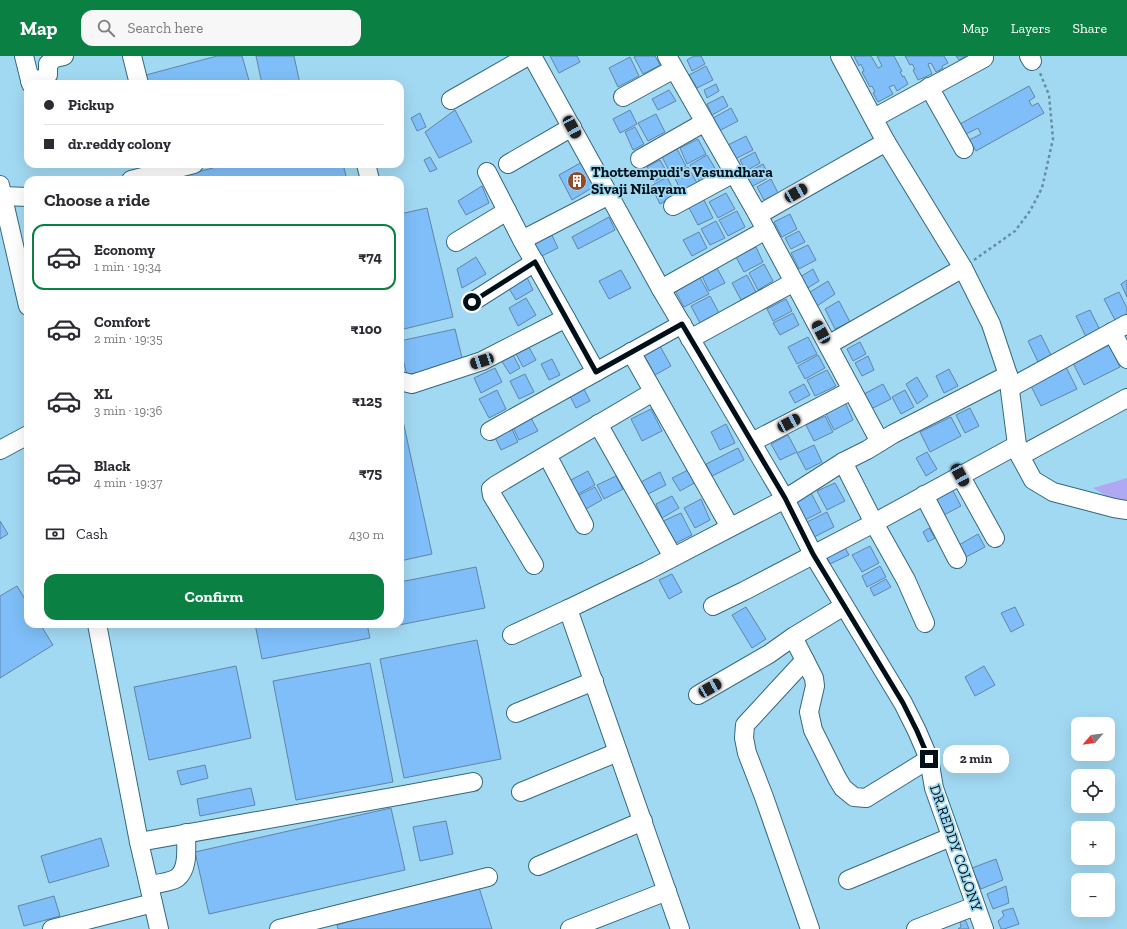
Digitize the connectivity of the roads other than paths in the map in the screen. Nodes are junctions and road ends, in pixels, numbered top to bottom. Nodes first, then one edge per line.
1 (24, 56) edge
2 (64, 56) edge
3 (132, 56) edge
4 (528, 56) edge
5 (532, 56) edge
6 (840, 56) edge
7 (984, 58) dead end
8 (671, 62) edge
9 (30, 80) edge
10 (38, 80) edge
11 (138, 80) edge
12 (929, 87) junction
13 (623, 97) dead end
14 (451, 100) dead end
15 (874, 118) junction
16 (705, 122) junction
17 (572, 127) junction
18 (886, 142) junction
19 (964, 149) dead end
20 (640, 159) dead end
21 (508, 164) dead end
22 (185, 168) edge
23 (487, 172) dead end
24 (734, 173) junction
25 (169, 175) edge
26 (1, 191) edge
27 (609, 195) junction
28 (24, 196) edge
29 (672, 206) dead end
30 (507, 211) junction
31 (762, 222) junction
32 (522, 240) junction
33 (456, 242) dead end
34 (535, 262) junction
35 (963, 268) junction
36 (794, 282) junction
37 (24, 287) edge
38 (661, 289) junction
39 (472, 302) dead end
40 (566, 318) junction
41 (1120, 328) edge
42 (686, 331) junction
43 (828, 345) junction
44 (631, 352) junction
45 (1127, 359) edge
46 (596, 372) junction
47 (1009, 381) junction
48 (404, 383) edge
49 (852, 390) junction
50 (653, 392) junction
51 (1127, 398) edge
52 (598, 424) junction
53 (490, 431) dead end
54 (24, 437) edge
55 (752, 442) junction
56 (880, 442) junction
57 (0, 450) edge
58 (1019, 451) junction
59 (547, 455) junction
60 (843, 462) junction
61 (960, 475) junction
62 (924, 495) junction
63 (785, 498) junction
64 (1127, 510) edge
65 (874, 523) junction
66 (584, 525) dead end
67 (730, 527) junction
68 (995, 538) dead end
69 (813, 554) junction
70 (673, 557) junction
71 (957, 559) dead end
72 (534, 564) dead end
73 (713, 606) dead end
74 (844, 606) junction
75 (568, 609) junction
76 (925, 623) dead end
77 (98, 628) edge
78 (512, 635) dead end
79 (794, 637) junction
80 (805, 660) junction
81 (594, 680) junction
82 (698, 696) dead end
83 (516, 713) dead end
84 (618, 752) junction
85 (929, 759) junction
86 (473, 782) dead end
87 (521, 792) dead end
88 (643, 821) junction
89 (186, 833) junction
90 (951, 837) junction
91 (139, 842) junction
92 (538, 866) dead end
93 (488, 877) dead end
94 (848, 880) dead end
95 (149, 885) junction
96 (667, 891) junction
97 (153, 903) junction
98 (975, 906) junction
99 (75, 926) edge
100 (52, 929) edge
101 (159, 929) edge
102 (279, 929) edge
103 (570, 929) edge
104 (680, 929) edge
105 (810, 929) edge
106 (916, 929) edge
107 (984, 929) edge

1 - 9 street
2 - 10 street
3 - 11 street
4 - 14 street
5 - 17 street, DR.REDDY COLONY
6 - 15 street
7 - 12 street
8 - 13 street
8 - 16 street
12 - 15 street
12 - 19 street
15 - 18 street
16 - 20 street
16 - 24 street
17 - 21 street
17 - 27 street, DR.REDDY COLONY
18 - 31 street
18 - 35 street
22 - 25 street
23 - 30 street
24 - 29 street
24 - 31 street
26 - 28 street
26 - 37 street
27 - 32 street
27 - 38 street, DR.REDDY COLONY
30 - 32 street
30 - 33 street
31 - 36 street
31 - 38 street
32 - 34 street
34 - 39 street
34 - 40 street
35 - 43 street
35 - 47 street
36 - 42 street
36 - 43 street
38 - 42 street, DR.REDDY COLONY
40 - 46 street
40 - 48 street
41 - 45 street
41 - 47 street
42 - 44 street
42 - 55 street, DR.REDDY COLONY
43 - 49 street
44 - 46 street
44 - 50 street
46 - 53 street
47 - 56 street
47 - 58 street
49 - 55 street
49 - 56 street
50 - 52 street
50 - 67 street
51 - 58 street
52 - 59 street
52 - 70 street
54 - 57 street
55 - 63 street, DR.REDDY COLONY
56 - 60 street
58 - 61 street
58 - 64 street
59 - 66 street
59 - 72 street
60 - 63 street
60 - 65 street
61 - 62 street
61 - 68 street
62 - 65 street
62 - 71 street
63 - 67 street
63 - 69 street, DR.REDDY COLONY
65 - 69 street
65 - 76 street
67 - 70 street
69 - 73 street
69 - 74 street, DR.REDDY COLONY
70 - 75 street
74 - 79 street
74 - 85 street, DR.REDDY COLONY
75 - 78 street
75 - 81 street
77 - 91 street
79 - 80 street
79 - 82 street
80 - 85 street
80 - 105 street
81 - 83 street
81 - 84 street
84 - 87 street
84 - 88 street
85 - 90 street, DR.REDDY COLONY
86 - 89 street
88 - 92 street
88 - 96 street
89 - 91 street
89 - 95 street
90 - 94 street
90 - 98 street, DR.REDDY COLONY
91 - 95 street
93 - 102 street
95 - 97 street
96 - 103 street
96 - 104 street
97 - 99 street
97 - 101 street
98 - 106 street
98 - 107 street, DR.REDDY COLONY
99 - 100 street

